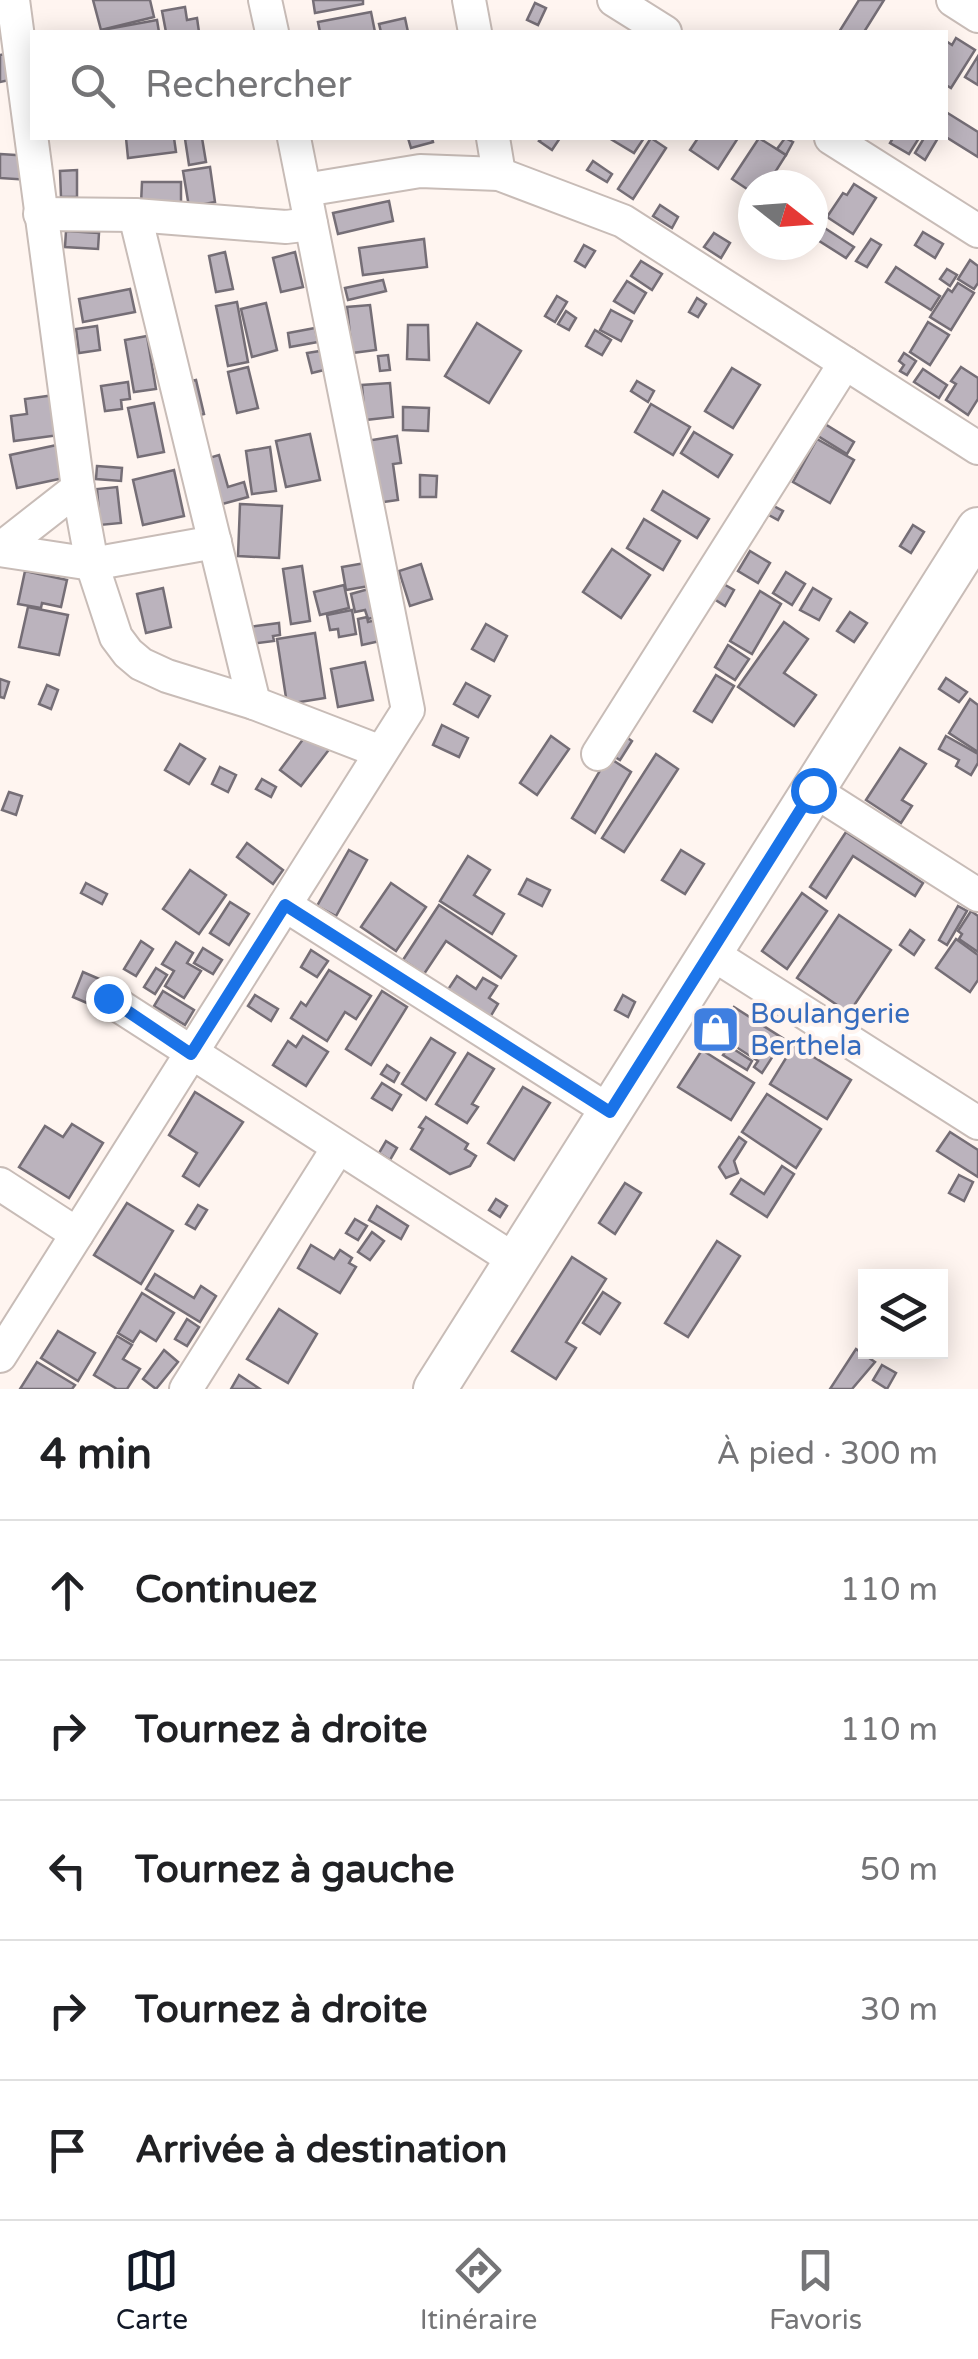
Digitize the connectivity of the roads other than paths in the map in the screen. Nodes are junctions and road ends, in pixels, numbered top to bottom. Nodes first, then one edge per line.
1 (13, 0) edge
2 (265, 0) edge
3 (469, 0) edge
4 (614, 0) edge
5 (953, 0) edge
6 (978, 16) edge
7 (272, 30) edge
8 (475, 30) edge
9 (663, 30) edge
10 (30, 135) edge
11 (31, 140) edge
12 (294, 140) edge
13 (493, 140) edge
14 (833, 140) edge
15 (500, 174) junction
16 (304, 190) junction
17 (40, 214) junction
18 (135, 215) junction
19 (312, 224) junction
20 (978, 231) edge
21 (845, 363) junction
22 (978, 448) edge
23 (78, 488) junction
24 (978, 529) edge
25 (214, 542) junction
26 (0, 549) edge
27 (92, 564) junction
28 (254, 703) junction
29 (382, 752) junction
30 (598, 754) dead end
31 (813, 790) junction
32 (978, 895) edge
33 (285, 905) junction
34 (711, 953) junction
35 (108, 998) dead end
36 (191, 1054) junction
37 (610, 1112) junction
38 (978, 1123) edge
39 (338, 1148) junction
40 (0, 1184) edge
41 (77, 1234) junction
42 (516, 1261) junction
43 (0, 1356) edge
44 (186, 1389) edge
45 (435, 1389) edge

1 - 10 street
2 - 7 street
3 - 8 street
4 - 9 street
5 - 6 street
11 - 17 street
12 - 16 street
13 - 15 street
14 - 20 street
15 - 16 street
15 - 21 street
16 - 19 street
17 - 18 street
17 - 23 street
18 - 19 street
18 - 25 street
19 - 29 street
21 - 22 street
21 - 30 street
23 - 26 street
23 - 27 street
24 - 31 main road
25 - 27 street
25 - 28 street
26 - 27 street
27 - 28 street
28 - 29 street
29 - 33 street
31 - 32 street
31 - 34 main road
33 - 36 street
33 - 37 street
34 - 37 main road
34 - 38 street
35 - 36 street
36 - 39 street
36 - 41 street
37 - 42 main road
39 - 42 street
39 - 44 street
40 - 41 street
41 - 43 street
42 - 45 main road

